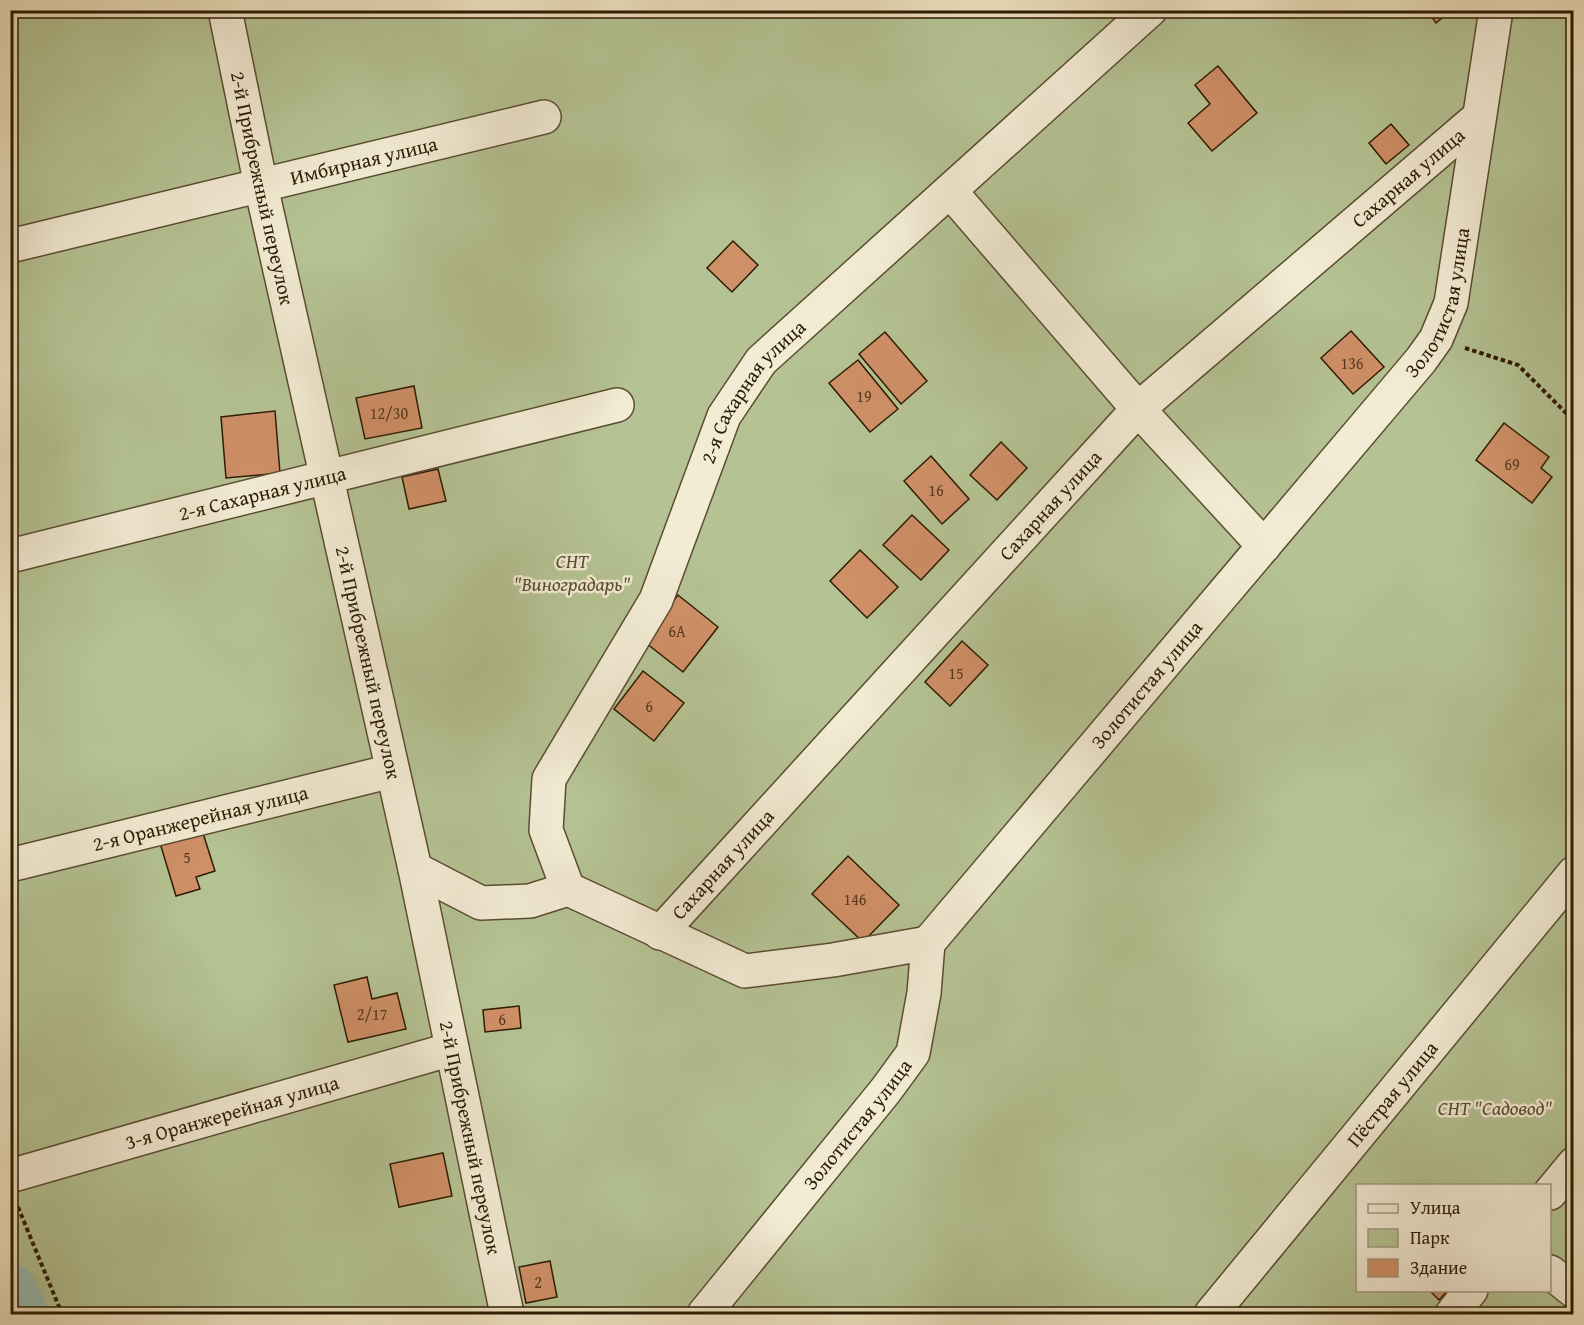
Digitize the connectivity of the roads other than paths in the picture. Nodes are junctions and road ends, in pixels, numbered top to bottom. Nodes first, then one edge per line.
1 (225, 10) edge
2 (1150, 10) edge
3 (1496, 10) edge
4 (544, 117) dead end
5 (1479, 117) junction
6 (261, 186) junction
7 (950, 190) junction
8 (10, 246) edge
9 (617, 405) dead end
10 (1138, 409) junction
11 (328, 477) junction
12 (1264, 546) junction
13 (10, 556) edge
14 (392, 771) junction
15 (10, 865) edge
16 (415, 869) junction
17 (1574, 873) edge
18 (568, 889) junction
19 (660, 933) junction
20 (928, 943) junction
21 (452, 1049) junction
22 (1574, 1164) edge
23 (13, 1188) edge
24 (1551, 1191) edge
25 (1551, 1273) edge
26 (1574, 1291) edge
27 (1469, 1292) edge
28 (507, 1314) edge
29 (704, 1314) edge
30 (1211, 1314) edge
31 (1452, 1314) edge

1 - 6 street, 2-й Прибрежный переулок
2 - 7 street, 2-я Сахарная улица
3 - 5 street, Золотистая улица
4 - 6 street, Имбирная улица
5 - 10 street, Сахарная улица
5 - 12 street, Золотистая улица
6 - 8 street, Имбирная улица
6 - 11 street, 2-й Прибрежный переулок
7 - 10 street
7 - 18 street, 2-я Сахарная улица
9 - 11 street, 2-я Сахарная улица
10 - 12 street
10 - 19 street, Сахарная улица
11 - 13 street, 2-я Сахарная улица
11 - 14 street, 2-й Прибрежный переулок
12 - 20 street, Золотистая улица
14 - 15 street, 2-я Оранжерейная улица
14 - 16 street, 2-й Прибрежный переулок
16 - 18 street
16 - 21 street, 2-й Прибрежный переулок
17 - 30 street, Пёстрая улица
18 - 19 street
19 - 20 street
20 - 29 street, Золотистая улица
21 - 23 street, 3-я Оранжерейная улица
21 - 28 street, 2-й Прибрежный переулок
22 - 24 street
25 - 26 street
27 - 31 street

